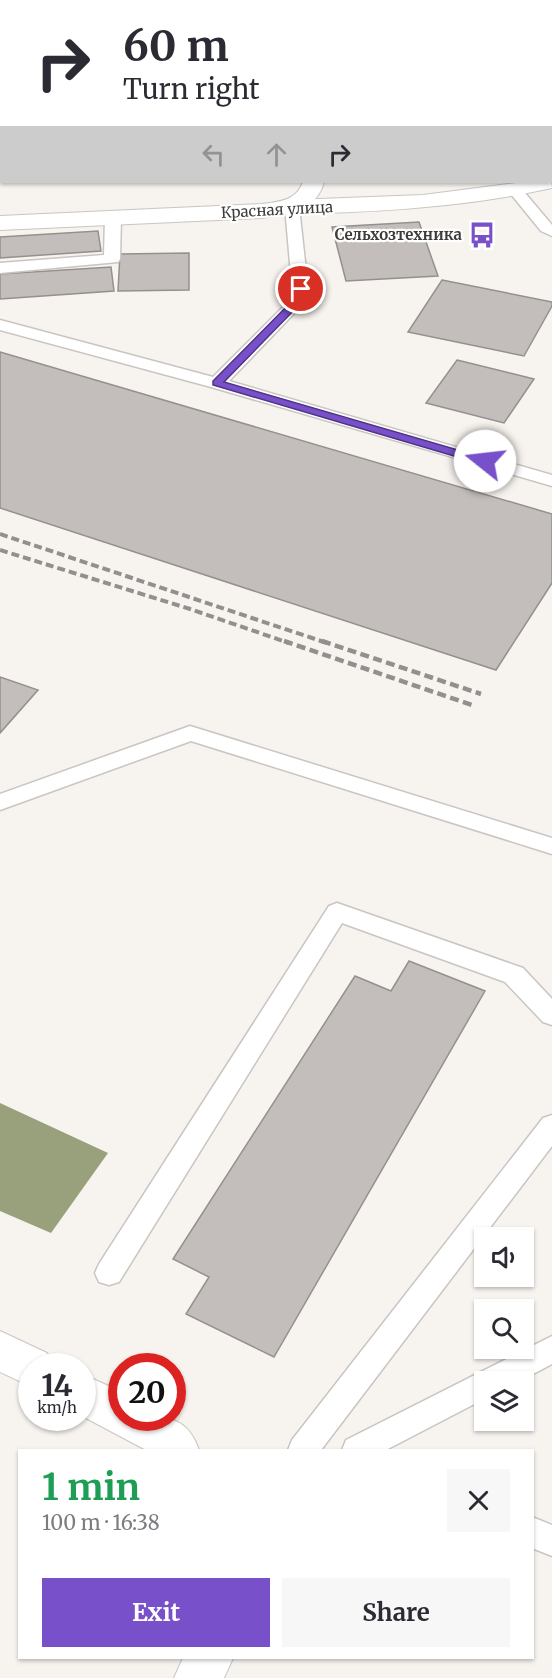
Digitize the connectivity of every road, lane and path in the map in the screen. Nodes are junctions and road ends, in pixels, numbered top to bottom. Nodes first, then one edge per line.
1 (313, 183) edge
2 (547, 183) edge
3 (515, 190) junction
4 (292, 207) junction
5 (113, 218) junction
6 (0, 224) edge
7 (552, 231) edge
8 (0, 268) edge
9 (0, 325) edge
10 (217, 383) junction
11 (552, 481) edge
12 (0, 802) edge
13 (552, 846) edge
14 (552, 1015) edge
15 (552, 1126) edge
16 (109, 1273) dead end
17 (552, 1349) edge
18 (0, 1350) edge
19 (18, 1360) edge
20 (510, 1371) edge
21 (474, 1389) edge
22 (153, 1431) edge
23 (176, 1449) edge
24 (304, 1449) edge
25 (359, 1449) edge
26 (534, 1533) edge
27 (552, 1541) edge
28 (208, 1659) edge
29 (198, 1678) edge

1 - 4 street
2 - 3 street, Красная улица
3 - 4 street, Красная улица
3 - 7 lane
4 - 5 street, Красная улица
4 - 10 lane
5 - 6 street, Красная улица
5 - 8 lane
9 - 10 lane
10 - 11 lane
12 - 13 lane
14 - 16 lane
15 - 24 lane
17 - 20 lane
18 - 19 street
21 - 25 lane
22 - 23 street
26 - 27 lane
28 - 29 street

